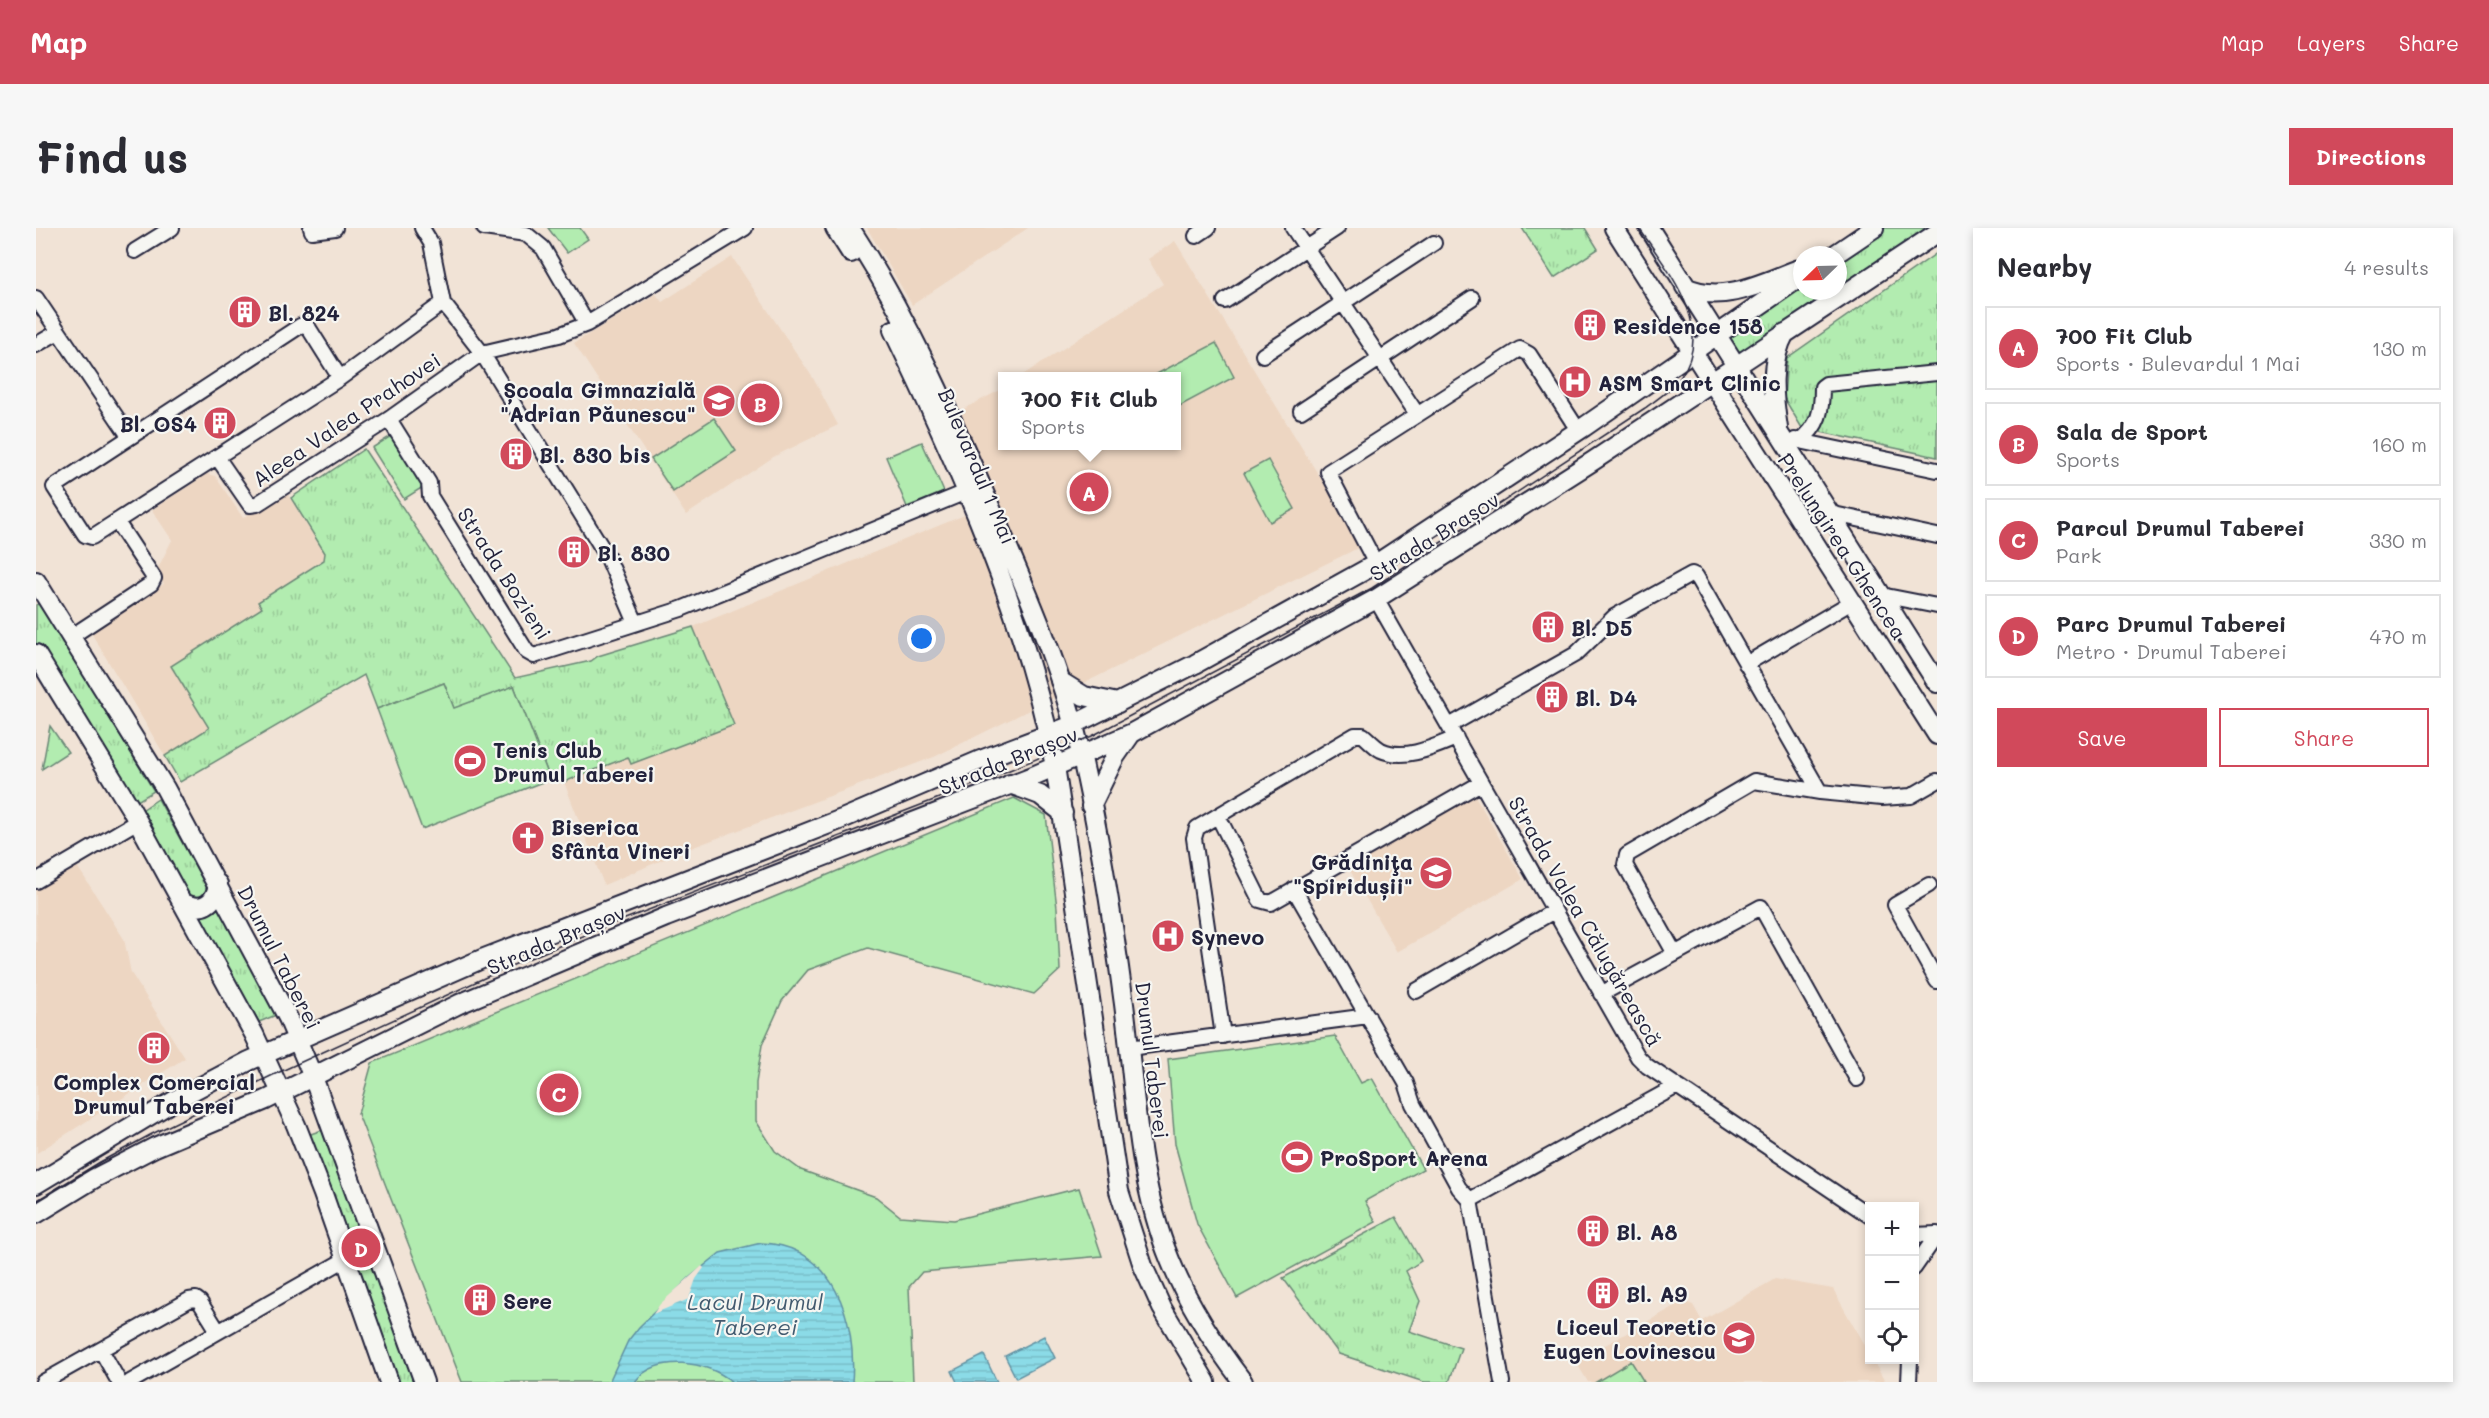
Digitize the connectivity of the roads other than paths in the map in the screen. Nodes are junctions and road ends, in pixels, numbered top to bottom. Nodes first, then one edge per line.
1 (172, 228) edge
2 (335, 228) edge
3 (422, 228) edge
4 (484, 228) edge
5 (746, 228) edge
6 (835, 228) edge
7 (850, 228) edge
8 (1209, 228) edge
9 (1293, 228) edge
10 (1337, 228) edge
11 (1607, 228) edge
12 (1614, 228) edge
13 (1648, 228) edge
14 (1874, 228) edge
15 (312, 230) edge
16 (1937, 232) edge
17 (1196, 236) dead end
18 (1434, 243) dead end
19 (1847, 246) edge
20 (1306, 248) junction
21 (135, 251) dead end
22 (1793, 271) edge
23 (1793, 281) edge
24 (1685, 286) junction
25 (36, 297) edge
26 (1472, 298) dead end
27 (1225, 301) dead end
28 (442, 303) junction
29 (1343, 303) junction
30 (587, 324) junction
31 (1712, 328) junction
32 (58, 332) junction
33 (1785, 333) junction
34 (36, 345) edge
35 (1691, 351) junction
36 (482, 353) junction
37 (1263, 355) dead end
38 (1380, 359) junction
39 (1671, 366) junction
40 (1736, 366) junction
41 (1937, 373) edge
42 (340, 378) junction
43 (1711, 382) junction
44 (1301, 411) dead end
45 (1417, 414) junction
46 (389, 419) junction
47 (1578, 430) junction
48 (1780, 435) junction
49 (129, 436) junction
50 (1800, 441) junction
51 (218, 457) junction
52 (1937, 470) edge
53 (966, 492) junction
54 (1829, 513) junction
55 (117, 522) junction
56 (1937, 536) edge
57 (1376, 564) junction
58 (36, 581) edge
59 (1881, 595) junction
60 (1376, 599) junction
61 (1852, 602) junction
62 (1937, 606) edge
63 (636, 623) junction
64 (72, 636) junction
65 (36, 654) edge
66 (1746, 664) junction
67 (1060, 681) junction
68 (1937, 683) edge
69 (1040, 697) junction
70 (1118, 704) junction
71 (1073, 725) junction
72 (1452, 732) junction
73 (1049, 734) junction
74 (1132, 734) junction
75 (1937, 735) edge
76 (1012, 748) junction
77 (1082, 755) junction
78 (1055, 766) junction
79 (1937, 781) edge
80 (1481, 783) junction
81 (1010, 784) junction
82 (1821, 792) junction
83 (1091, 806) junction
84 (1063, 813) junction
85 (1218, 816) junction
86 (138, 821) junction
87 (36, 881) edge
88 (218, 884) junction
89 (1929, 885) dead end
90 (1294, 889) junction
91 (183, 903) junction
92 (1554, 911) junction
93 (1674, 952) junction
94 (1937, 981) edge
95 (1416, 991) dead end
96 (1601, 994) junction
97 (1368, 1016) junction
98 (1223, 1036) junction
99 (297, 1040) junction
100 (1130, 1048) junction
101 (263, 1055) junction
102 (313, 1077) junction
103 (1857, 1079) dead end
104 (1677, 1086) junction
105 (281, 1092) junction
106 (36, 1184) edge
107 (1470, 1200) junction
108 (1865, 1213) edge
109 (36, 1214) edge
110 (1157, 1221) junction
111 (1130, 1230) junction
112 (1937, 1234) edge
113 (1919, 1235) edge
114 (346, 1258) junction
115 (1170, 1259) junction
116 (1919, 1261) edge
117 (1143, 1266) junction
118 (218, 1332) junction
119 (101, 1350) junction
120 (1910, 1364) edge
121 (43, 1382) edge
122 (119, 1382) edge
123 (130, 1382) edge
124 (389, 1382) edge
125 (424, 1382) edge
126 (1206, 1382) edge
127 (1243, 1382) edge
128 (1502, 1382) edge
129 (1909, 1382) edge

1 - 21 street
2 - 15 street
3 - 28 street
4 - 30 street
5 - 30 street, Aleea Valea Prahovei
6 - 53 main road, Bulevardul 1 Mai
7 - 67 main road, Bulevardul 1 Mai
8 - 17 street
9 - 20 street
10 - 20 street
11 - 39 main road
12 - 35 main road, Prelungirea Ghencea
13 - 24 main road, Prelungirea Ghencea
14 - 19 main road
16 - 33 main road, Strada Brașov
18 - 29 street
20 - 27 street
20 - 29 street
22 - 24 main road
23 - 31 main road, Strada Brașov
24 - 31 main road, Prelungirea Ghencea
25 - 32 street
26 - 38 street
28 - 36 street
28 - 42 street
29 - 37 street
29 - 38 street
30 - 36 street, Aleea Valea Prahovei
31 - 35 main road, Strada Brașov
31 - 40 main road, Prelungirea Ghencea
32 - 34 street
32 - 49 street
33 - 40 main road, Strada Brașov
33 - 48 main road
35 - 39 main road, Strada Brașov
35 - 43 main road, Prelungirea Ghencea
36 - 46 street, Aleea Valea Prahovei
36 - 63 street
38 - 44 street
38 - 45 street
39 - 47 main road, Strada Brașov
40 - 43 main road, Strada Brașov
40 - 48 main road, Prelungirea Ghencea
41 - 50 street
42 - 49 street
42 - 51 street
43 - 60 main road, Strada Brașov
43 - 61 main road, Prelungirea Ghencea
45 - 47 street
45 - 57 street
46 - 51 street, Aleea Valea Prahovei
46 - 63 street, Strada Bozieni
47 - 57 main road, Strada Brașov
48 - 50 street
48 - 54 main road, Prelungirea Ghencea
49 - 55 street
50 - 52 street
51 - 55 street
53 - 63 street, Strada Bozieni
53 - 69 main road, Bulevardul 1 Mai
54 - 56 street
54 - 59 main road, Prelungirea Ghencea
55 - 64 street
57 - 70 main road, Strada Brașov
58 - 64 main road, Drumul Taberei
59 - 62 street
59 - 68 main road, Prelungirea Ghencea
60 - 72 street, Strada Valea Călugărească
60 - 74 main road, Strada Brașov
61 - 66 street
61 - 75 main road, Prelungirea Ghencea
64 - 88 main road, Drumul Taberei
65 - 86 main road
66 - 72 street
66 - 82 street
67 - 70 main road
67 - 71 main road, Bulevardul 1 Mai
69 - 73 main road, Bulevardul 1 Mai
69 - 76 main road
70 - 71 main road, Strada Brașov
71 - 73 main road, Strada Brașov
71 - 77 main road, Drumul Taberei
72 - 80 street, Strada Valea Călugărească
72 - 85 street
73 - 76 main road, Strada Brașov
73 - 78 main road
74 - 77 main road, Strada Brașov
74 - 83 main road
76 - 99 main road, Strada Brașov
77 - 78 main road, Strada Brașov
77 - 83 main road, Drumul Taberei
78 - 81 main road, Strada Brașov
78 - 84 main road
79 - 82 street
80 - 90 street, Strada Valea Călugărească
80 - 92 street, Strada Valea Călugărească
81 - 84 main road
81 - 102 main road, Strada Brașov
82 - 93 street
83 - 100 main road, Drumul Taberei
84 - 111 main road
85 - 90 street, Strada Valea Călugărească
85 - 98 street
86 - 87 street
86 - 91 main road
88 - 91 main road
88 - 99 main road, Drumul Taberei
89 - 94 street
90 - 97 street
91 - 101 main road
92 - 95 street
92 - 96 street, Strada Valea Călugărească
93 - 96 street
93 - 103 street
96 - 104 street, Strada Valea Călugărească
97 - 98 street
97 - 107 street
98 - 100 street
99 - 101 main road, Strada Brașov
99 - 102 main road, Drumul Taberei
100 - 110 main road, Drumul Taberei
101 - 105 main road
101 - 106 main road, Strada Brașov
102 - 105 main road, Strada Brașov
102 - 125 main road, Drumul Taberei
104 - 107 street
104 - 108 street, Strada Valea Călugărească
105 - 109 main road, Strada Brașov
105 - 114 main road
107 - 128 street
110 - 111 main road
110 - 115 main road, Drumul Taberei
111 - 117 main road
112 - 113 street
112 - 116 street
114 - 118 street
114 - 124 main road
115 - 117 main road
115 - 127 main road, Drumul Taberei
117 - 126 main road
118 - 119 street
118 - 123 street
119 - 121 street
119 - 122 street
120 - 129 street

